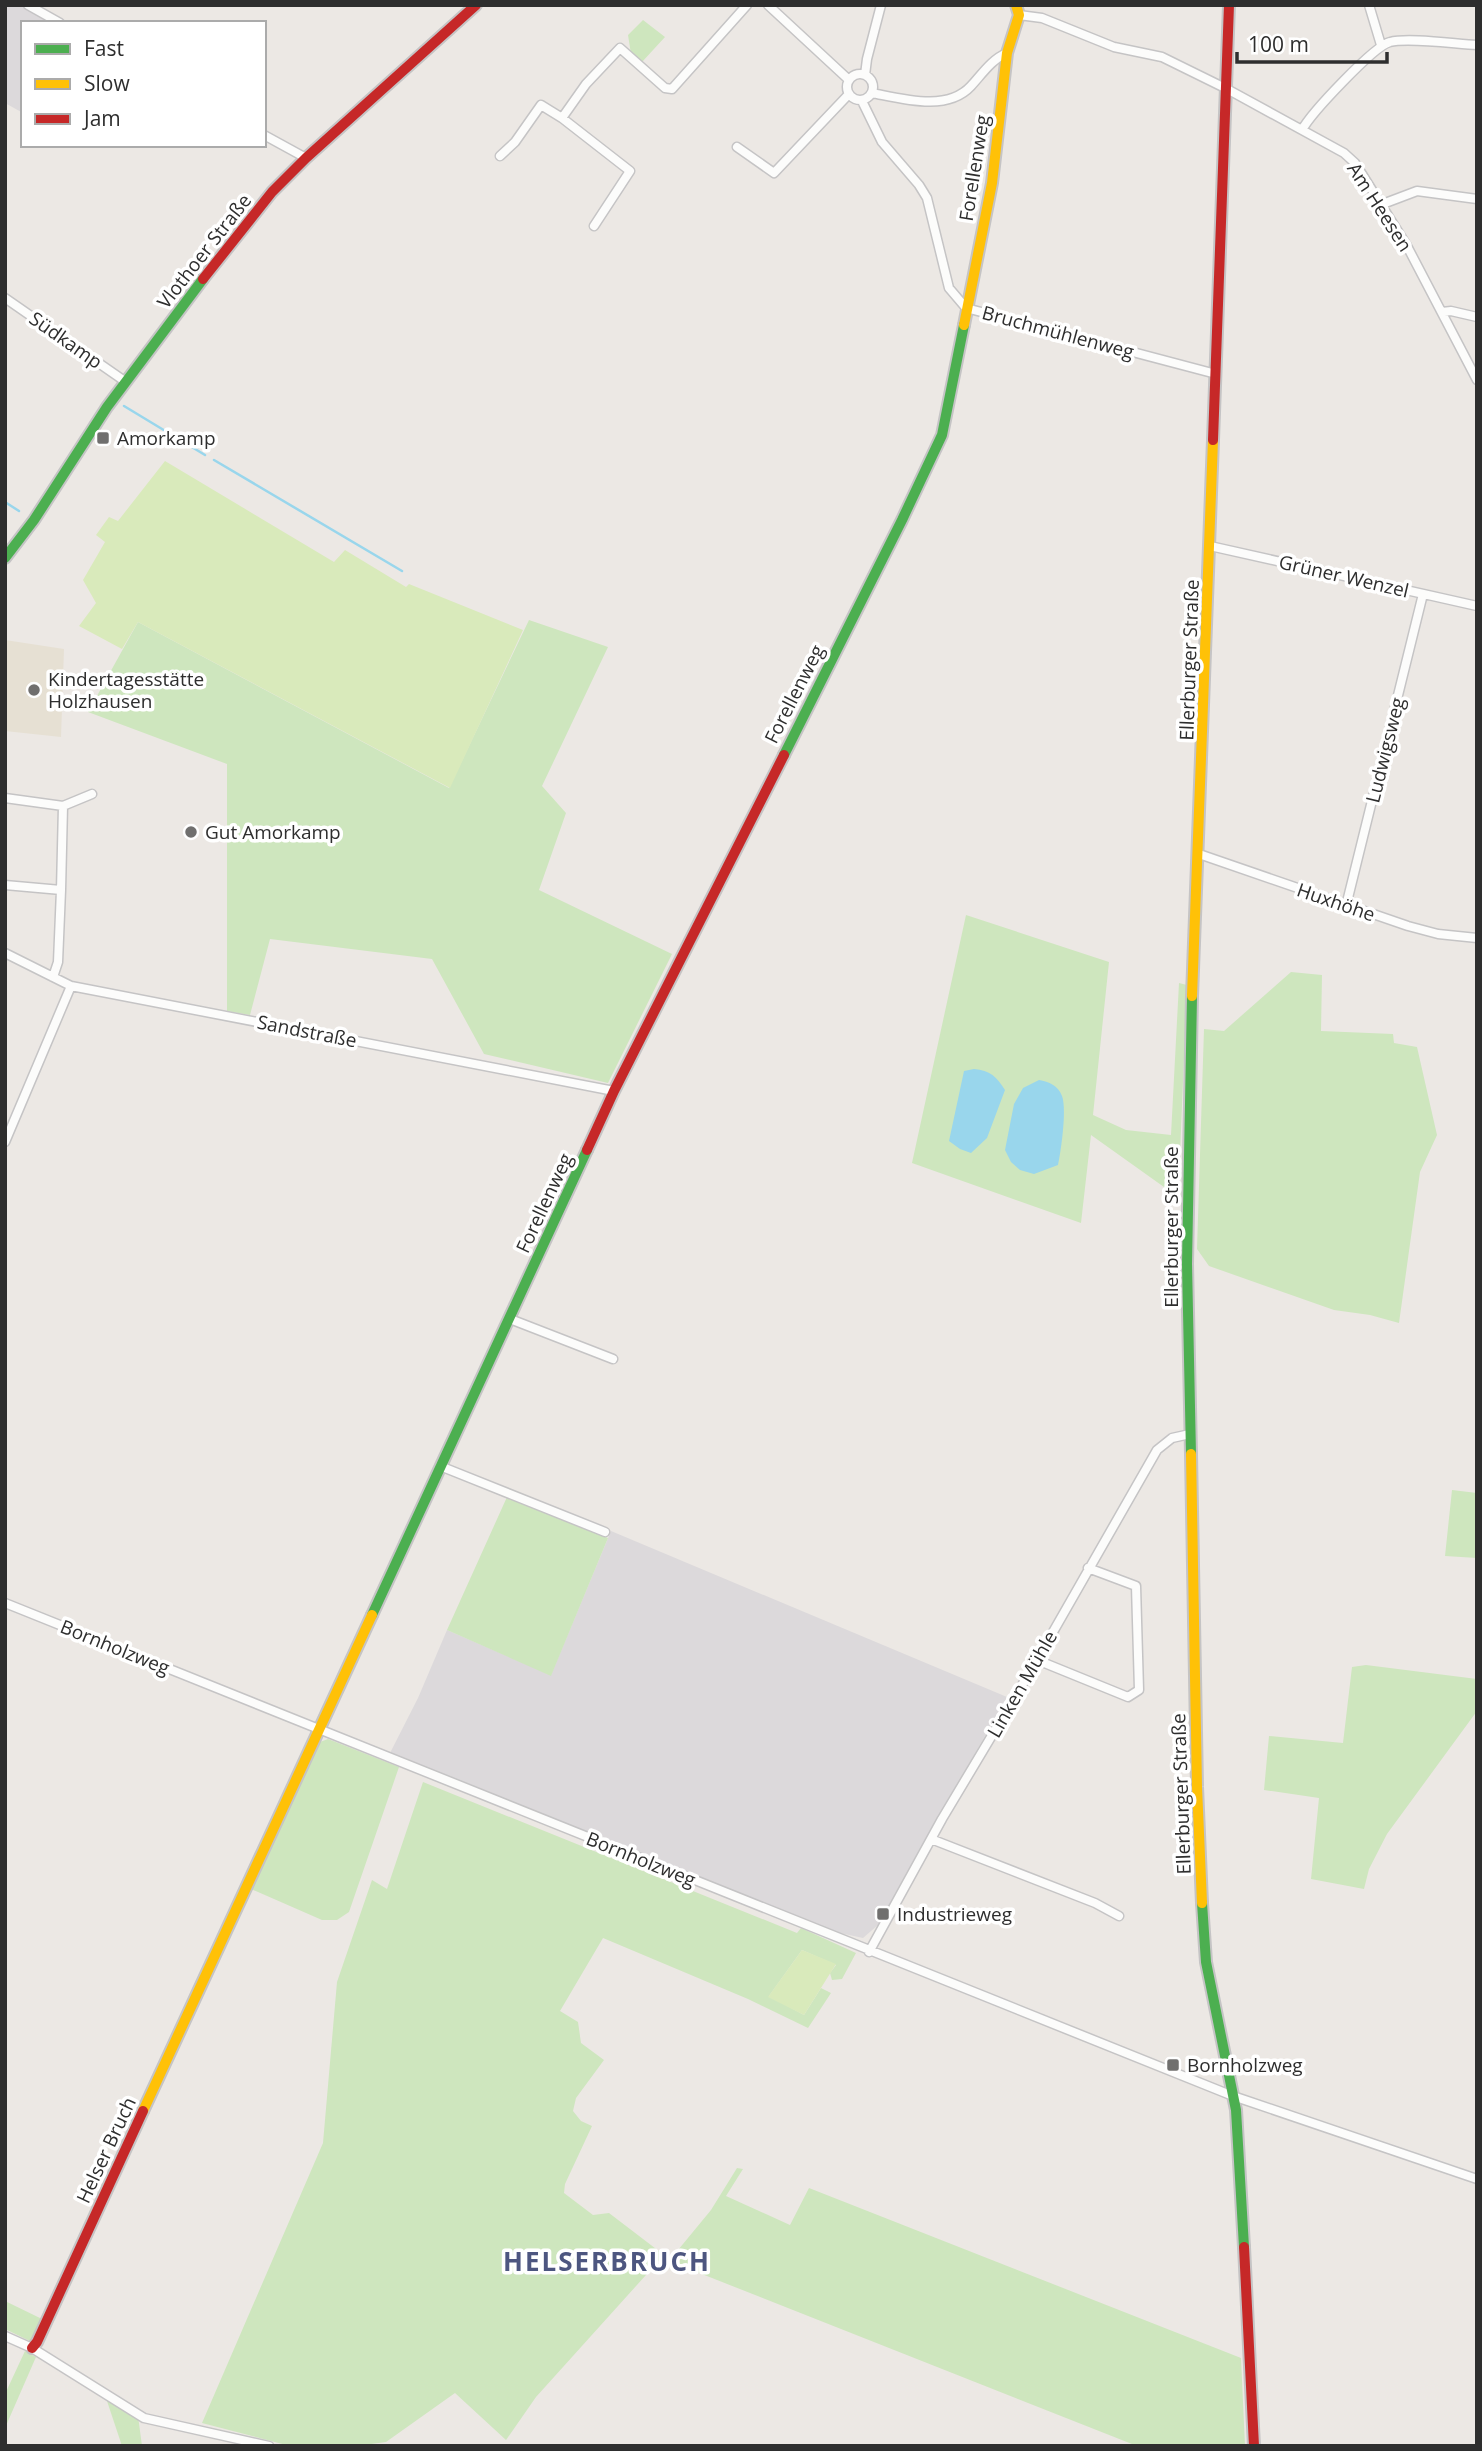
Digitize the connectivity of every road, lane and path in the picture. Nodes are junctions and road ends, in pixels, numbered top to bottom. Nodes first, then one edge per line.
1 (28, 5) edge
2 (476, 5) edge
3 (747, 5) edge
4 (768, 5) edge
5 (881, 5) edge
6 (1229, 5) edge
7 (1369, 5) edge
8 (1017, 10) edge
9 (56, 21) edge
10 (1381, 45) junction
11 (1477, 45) edge
12 (1007, 53) junction
13 (865, 75) junction
14 (849, 80) junction
15 (1227, 89) junction
16 (872, 93) junction
17 (849, 94) junction
18 (862, 101) junction
19 (562, 118) junction
20 (1302, 130) junction
21 (266, 136) edge
22 (737, 146) dead end
23 (500, 156) dead end
24 (306, 158) junction
25 (1477, 199) edge
26 (1380, 205) junction
27 (594, 226) dead end
28 (5, 298) edge
29 (966, 308) junction
30 (1442, 313) junction
31 (1477, 317) edge
32 (1216, 374) junction
33 (1477, 380) edge
34 (126, 382) junction
35 (1210, 546) junction
36 (5, 558) edge
37 (1423, 594) junction
38 (1477, 606) edge
39 (92, 794) dead end
40 (5, 798) edge
41 (63, 806) junction
42 (1199, 854) junction
43 (5, 885) edge
44 (61, 890) junction
45 (1346, 906) junction
46 (1477, 937) edge
47 (5, 953) edge
48 (52, 977) junction
49 (71, 986) junction
50 (614, 1091) junction
51 (5, 1142) edge
52 (510, 1319) junction
53 (613, 1359) dead end
54 (1190, 1434) junction
55 (440, 1466) junction
56 (605, 1532) dead end
57 (1088, 1567) junction
58 (5, 1603) edge
59 (1037, 1660) junction
60 (318, 1730) junction
61 (931, 1839) junction
62 (1119, 1916) dead end
63 (869, 1952) junction
64 (1233, 2096) junction
65 (1477, 2179) edge
66 (5, 2336) edge
67 (32, 2348) junction
68 (269, 2446) edge
69 (1254, 2446) edge

1 - 9 street
2 - 24 street, Vlothoer Straße
3 - 19 street
4 - 14 street
5 - 13 street
6 - 15 street, Ellerburger Straße
7 - 10 street
8 - 12 street, Forellenweg
8 - 15 street, Am Heesen
10 - 11 street
10 - 20 street
12 - 16 street
12 - 29 street, Forellenweg
13 - 14 street
13 - 16 street
14 - 17 street
15 - 20 street, Am Heesen
15 - 32 street, Ellerburger Straße
16 - 18 street
17 - 18 street
17 - 22 street
18 - 29 street, Bruchmühlenweg
19 - 23 street
19 - 27 street
20 - 26 street, Am Heesen
21 - 24 street
24 - 34 street, Vlothoer Straße
25 - 26 street
26 - 30 street, Am Heesen
28 - 34 street, Südkamp
29 - 32 street, Bruchmühlenweg
29 - 50 street, Forellenweg
30 - 31 street
30 - 33 street, Am Heesen
32 - 35 street, Ellerburger Straße
34 - 36 street, Vlothoer Straße
35 - 37 street, Grüner Wenzel
35 - 42 street, Ellerburger Straße
37 - 38 street, Grüner Wenzel
37 - 45 street, Ludwigsweg
39 - 41 street
40 - 41 street
41 - 44 street
42 - 45 street, Huxhöhe
42 - 54 street, Ellerburger Straße
43 - 44 street
44 - 48 street
45 - 46 street, Huxhöhe
47 - 48 street, Sandstraße
48 - 49 street, Sandstraße
49 - 50 street, Sandstraße
49 - 51 street
50 - 52 street, Forellenweg
52 - 53 street
52 - 55 street, Forellenweg
54 - 57 street, Linken Mühle
54 - 64 street, Ellerburger Straße
55 - 56 street
55 - 60 street, Forellenweg
57 - 59 street, Linken Mühle
57 - 59 street
58 - 60 street, Bornholzweg
59 - 61 street, Linken Mühle
60 - 63 street, Bornholzweg
60 - 67 street, Helser Bruch
61 - 62 street
61 - 63 street, Linken Mühle
63 - 64 street, Bornholzweg
64 - 65 street, Bornholzweg
64 - 69 street, Ellerburger Straße
66 - 67 street
67 - 68 street

